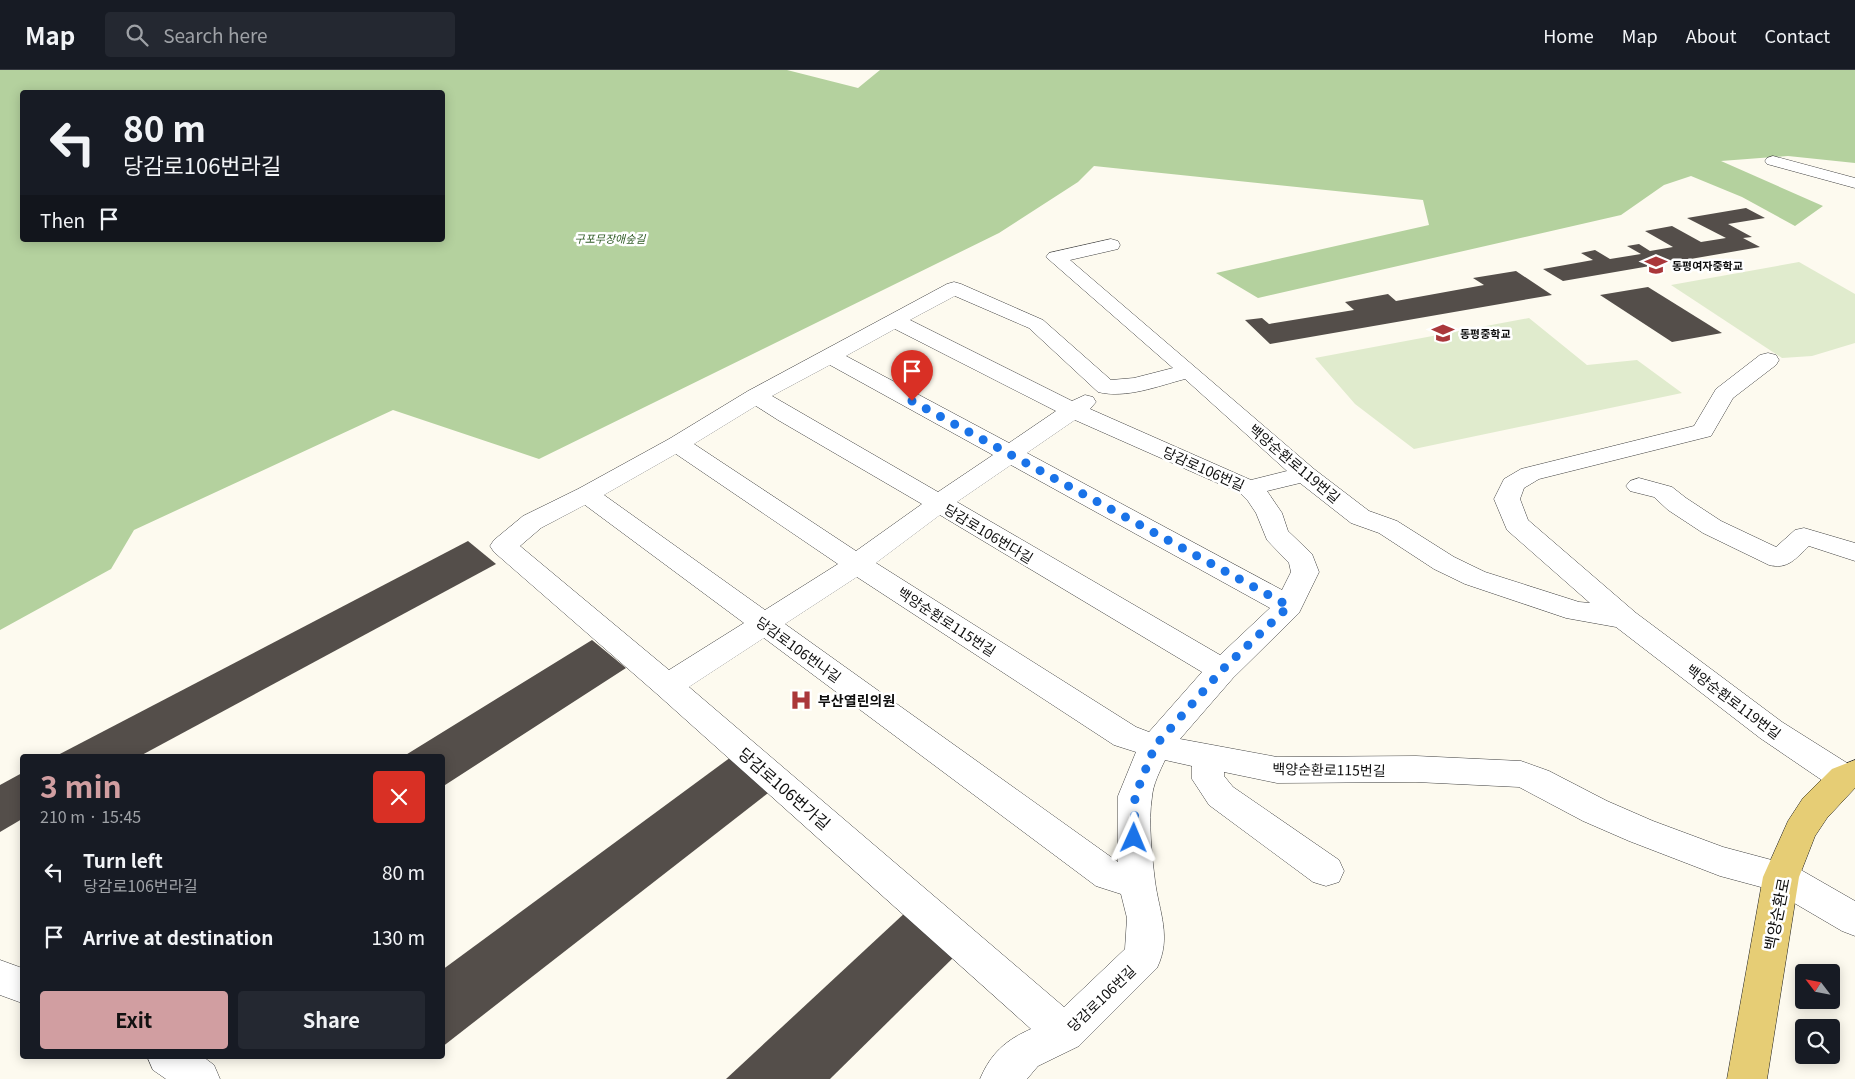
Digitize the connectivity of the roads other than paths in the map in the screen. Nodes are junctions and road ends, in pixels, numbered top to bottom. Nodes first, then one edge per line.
1 (1773, 161) dead end
2 (1855, 183) edge
3 (1111, 245) dead end
4 (896, 321) junction
5 (830, 356) junction
6 (1768, 360) dead end
7 (1190, 371) junction
8 (1106, 387) junction
9 (756, 396) junction
10 (1074, 411) junction
11 (677, 444) junction
12 (1010, 454) junction
13 (1305, 474) junction
14 (1639, 486) dead end
15 (1249, 488) junction
16 (587, 494) junction
17 (939, 503) junction
18 (1855, 552) edge
19 (857, 564) junction
20 (1289, 606) junction
21 (1626, 620) junction
22 (765, 625) junction
23 (1222, 670) junction
24 (668, 686) junction
25 (1155, 746) junction
26 (1208, 756) junction
27 (1850, 776) edge
28 (1326, 872) dead end
29 (1781, 877) junction
30 (1137, 883) junction
31 (1855, 920) edge
32 (0, 977) edge
33 (20, 985) edge
34 (1065, 1033) junction
35 (171, 1059) edge
36 (200, 1079) edge
37 (1000, 1079) edge
38 (1747, 1079) edge

1 - 2 street
3 - 7 street, 백양순환로119번길
4 - 5 street
4 - 8 street
4 - 10 street, 당감로106번길
5 - 9 street
5 - 12 street
6 - 21 street, 백양순환로119번길
7 - 8 street
7 - 13 street, 백양순환로119번길
8 - 10 street
9 - 11 street
9 - 17 street, 당감로106번다길
10 - 12 street
10 - 15 street, 당감로106번길
11 - 16 street
11 - 19 street, 백양순환로115번길
12 - 17 street
12 - 20 street
13 - 15 street
13 - 21 street, 백양순환로119번길
14 - 18 street
15 - 20 street, 당감로106번길
16 - 22 street, 당감로106번나길
16 - 24 street, 당감로106번가길
17 - 19 street
17 - 23 street, 당감로106번다길
19 - 22 street
19 - 25 street, 백양순환로115번길
20 - 23 street, 당감로106번길
21 - 27 street, 백양순환로119번길
22 - 24 street
22 - 30 street, 당감로106번나길
23 - 25 street, 당감로106번길
24 - 34 street, 당감로106번가길
25 - 26 street, 백양순환로115번길
25 - 30 street, 당감로106번길
26 - 28 street
26 - 29 street, 백양순환로115번길
27 - 29 main road, 백양순환로
29 - 31 street, 백양순환로115번길
29 - 38 main road, 백양순환로
30 - 34 street, 당감로106번길
32 - 33 street
34 - 37 street, 당감로106번길
35 - 36 street

